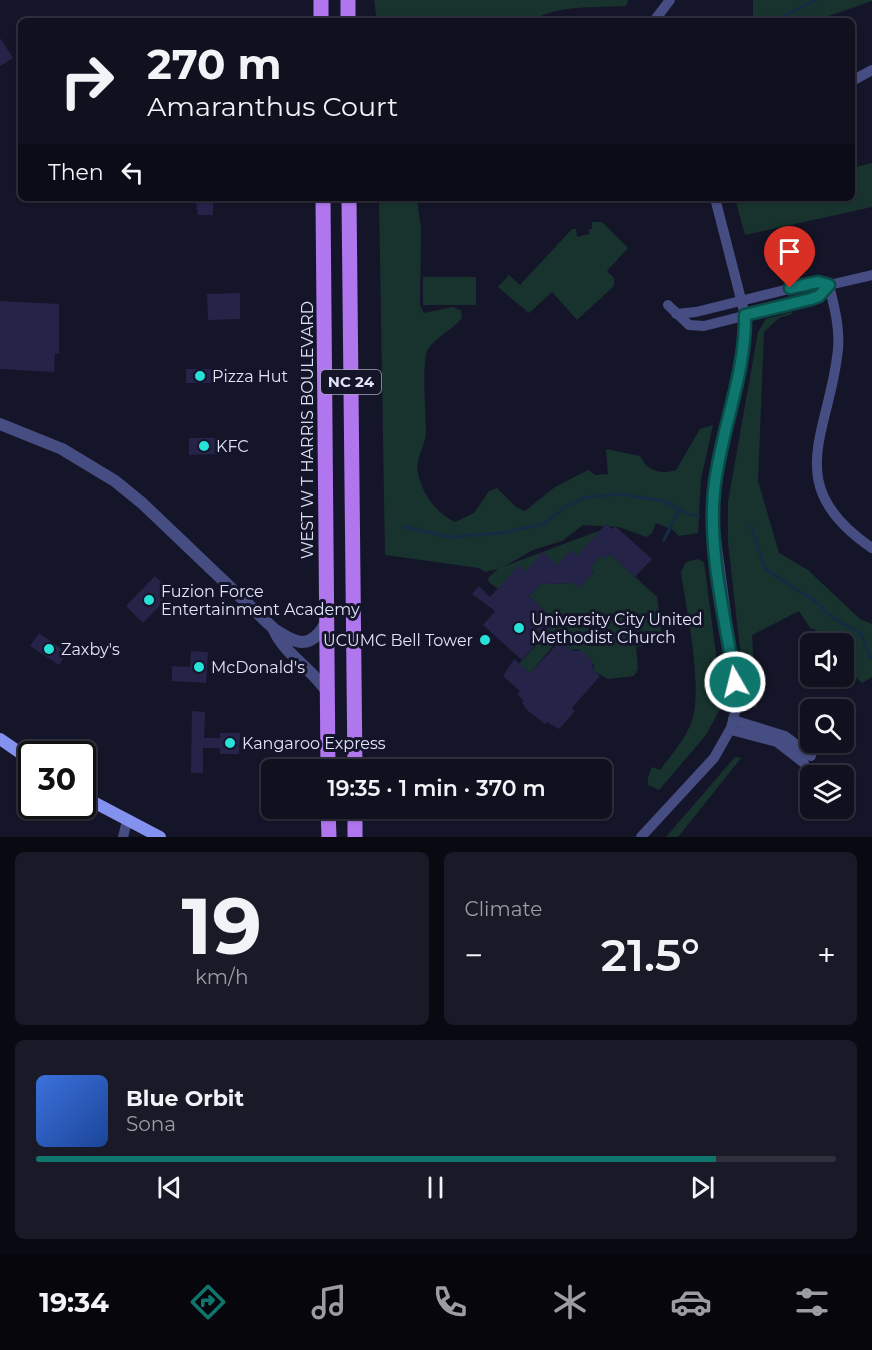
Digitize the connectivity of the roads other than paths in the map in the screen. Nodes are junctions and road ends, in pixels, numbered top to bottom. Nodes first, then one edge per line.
1 (321, 0) edge
2 (348, 0) edge
3 (670, 0) edge
4 (321, 18) edge
5 (348, 18) edge
6 (656, 18) edge
7 (872, 70) edge
8 (855, 79) edge
9 (323, 201) edge
10 (350, 201) edge
11 (716, 201) edge
12 (872, 275) edge
13 (829, 285) junction
14 (742, 300) junction
15 (668, 305) dead end
16 (676, 314) junction
17 (745, 315) junction
18 (0, 424) edge
19 (872, 548) edge
20 (327, 621) junction
21 (274, 628) junction
22 (328, 693) junction
23 (732, 725) junction
24 (0, 739) edge
25 (18, 751) edge
26 (328, 759) edge
27 (355, 759) edge
28 (807, 759) dead end
29 (96, 804) edge
30 (328, 819) edge
31 (355, 819) edge
32 (127, 821) junction
33 (123, 837) edge
34 (160, 837) edge
35 (329, 837) edge
36 (356, 837) edge
37 (641, 837) edge

1 - 4 main road
2 - 5 main road
3 - 6 street
7 - 8 street
9 - 20 main road, WEST W T HARRIS BOULEVARD / NC 24
10 - 27 main road, NC 24
11 - 14 street
12 - 13 street
13 - 14 street
13 - 17 street
13 - 19 street
14 - 16 street
14 - 17 street
15 - 16 street
16 - 17 street
17 - 23 street
18 - 21 street
20 - 21 street
20 - 22 main road, WEST W T HARRIS BOULEVARD / NC 24
21 - 22 street
22 - 26 main road, WEST W T HARRIS BOULEVARD / NC 24
23 - 28 street
23 - 37 street
24 - 25 main road
29 - 32 main road
30 - 35 main road
31 - 36 main road
32 - 33 street
32 - 34 main road

